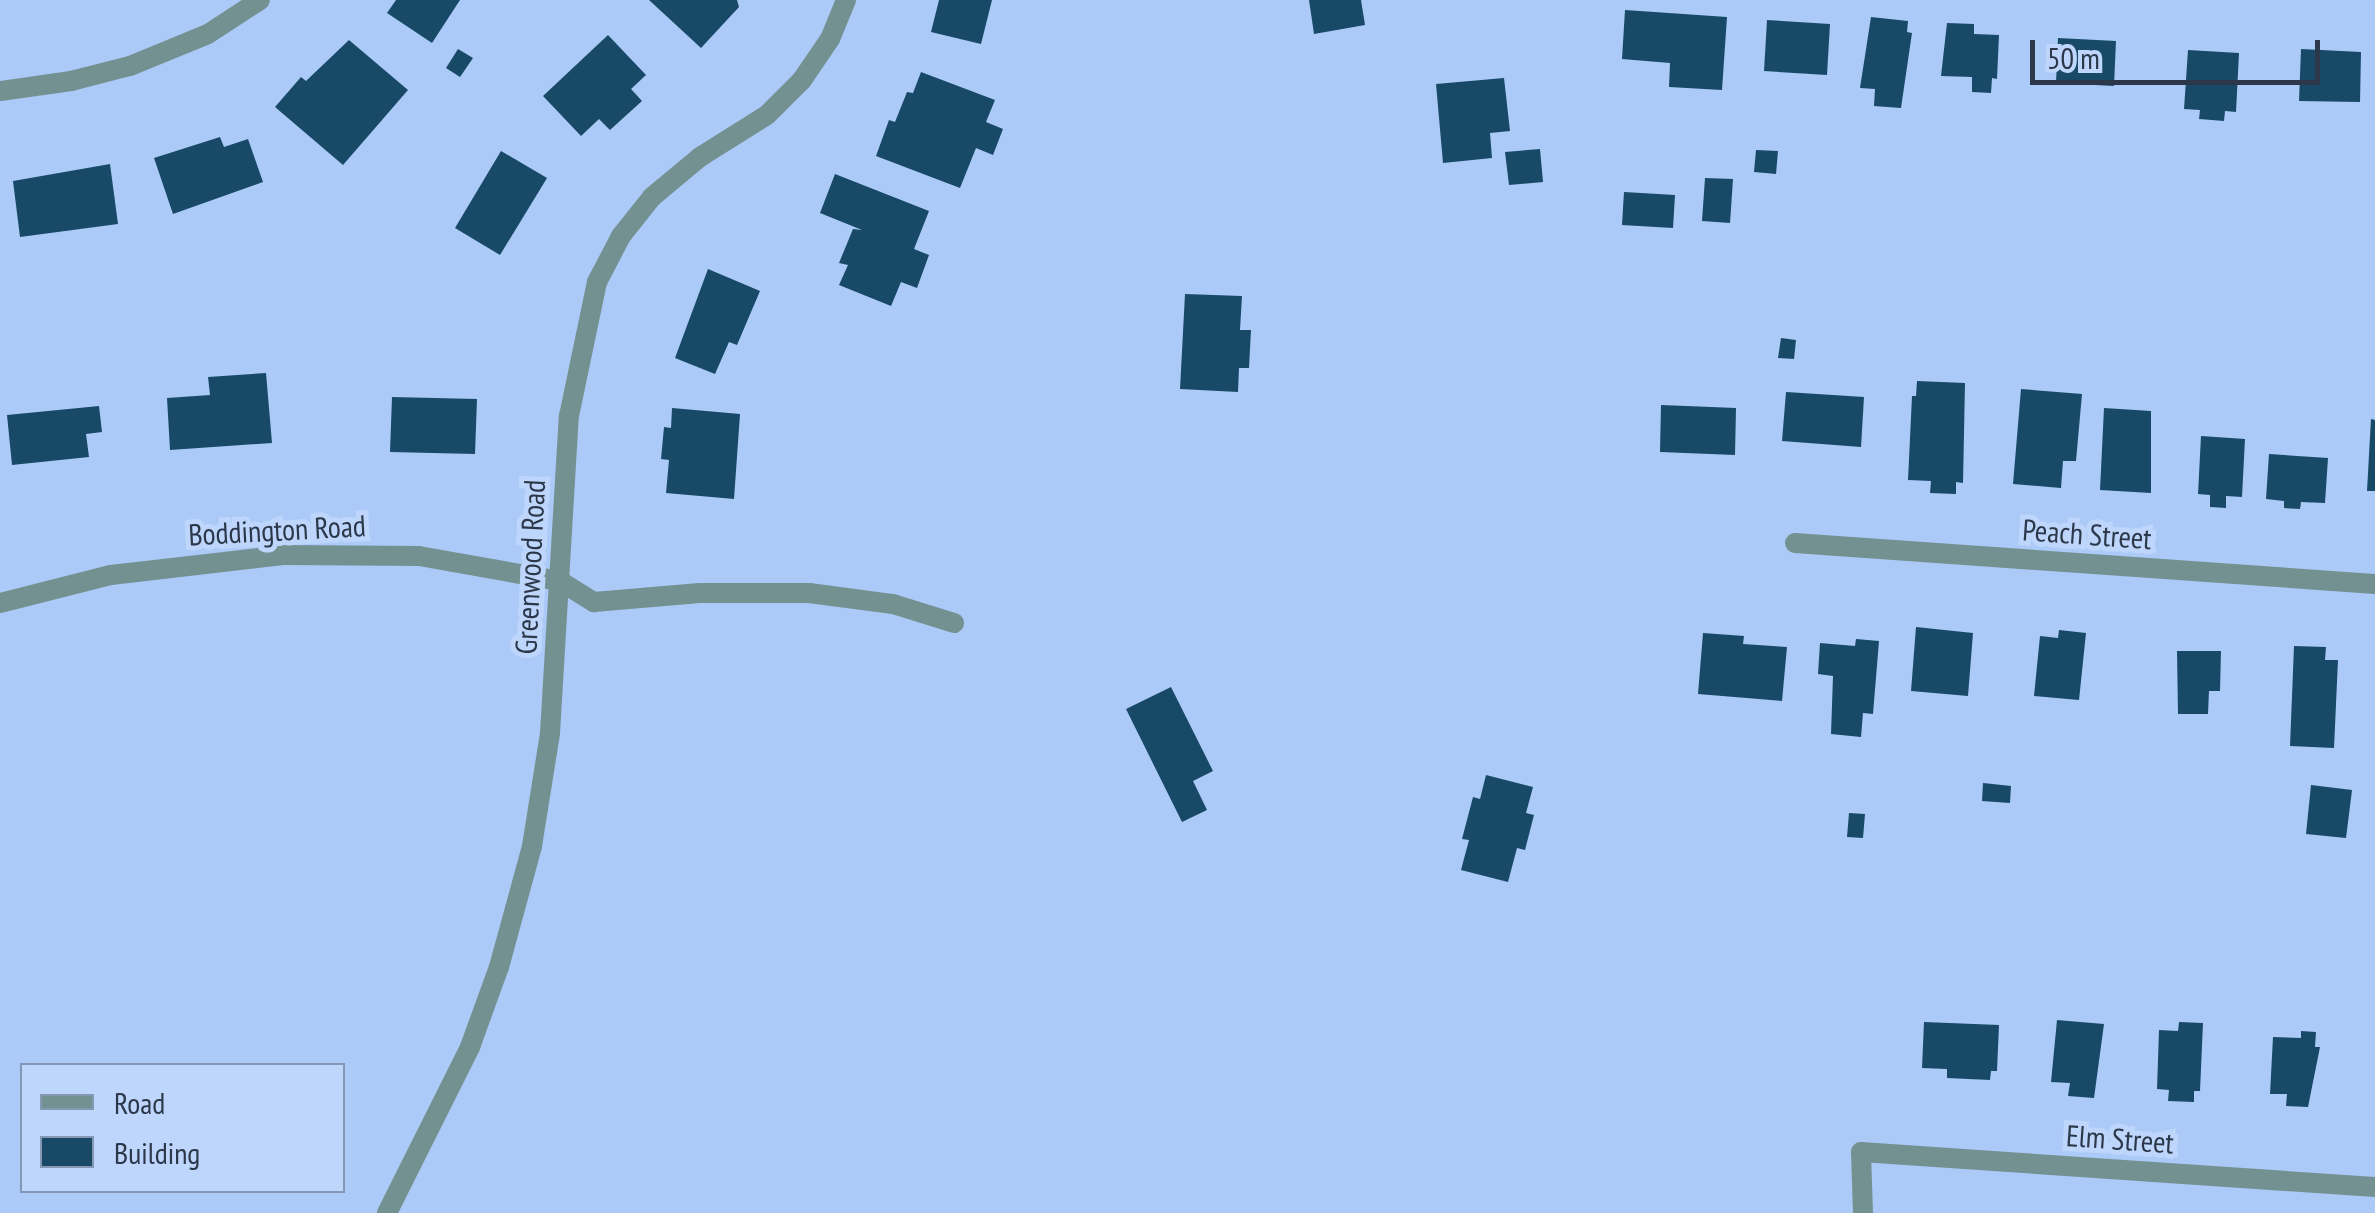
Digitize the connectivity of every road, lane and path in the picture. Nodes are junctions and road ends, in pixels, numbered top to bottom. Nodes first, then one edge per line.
1 (260, 0) edge
2 (846, 0) edge
3 (0, 92) edge
4 (1795, 543) dead end
5 (560, 581) junction
6 (2375, 584) edge
7 (0, 603) edge
8 (954, 623) dead end
9 (2375, 1186) edge
10 (387, 1213) edge
11 (1863, 1213) edge

1 - 3 street
2 - 5 street, Greenwood Road
4 - 6 street, Peach Street
5 - 7 street, Boddington Road
5 - 8 street, Boddington Road
5 - 10 street, Greenwood Road
9 - 11 street, Elm Street

